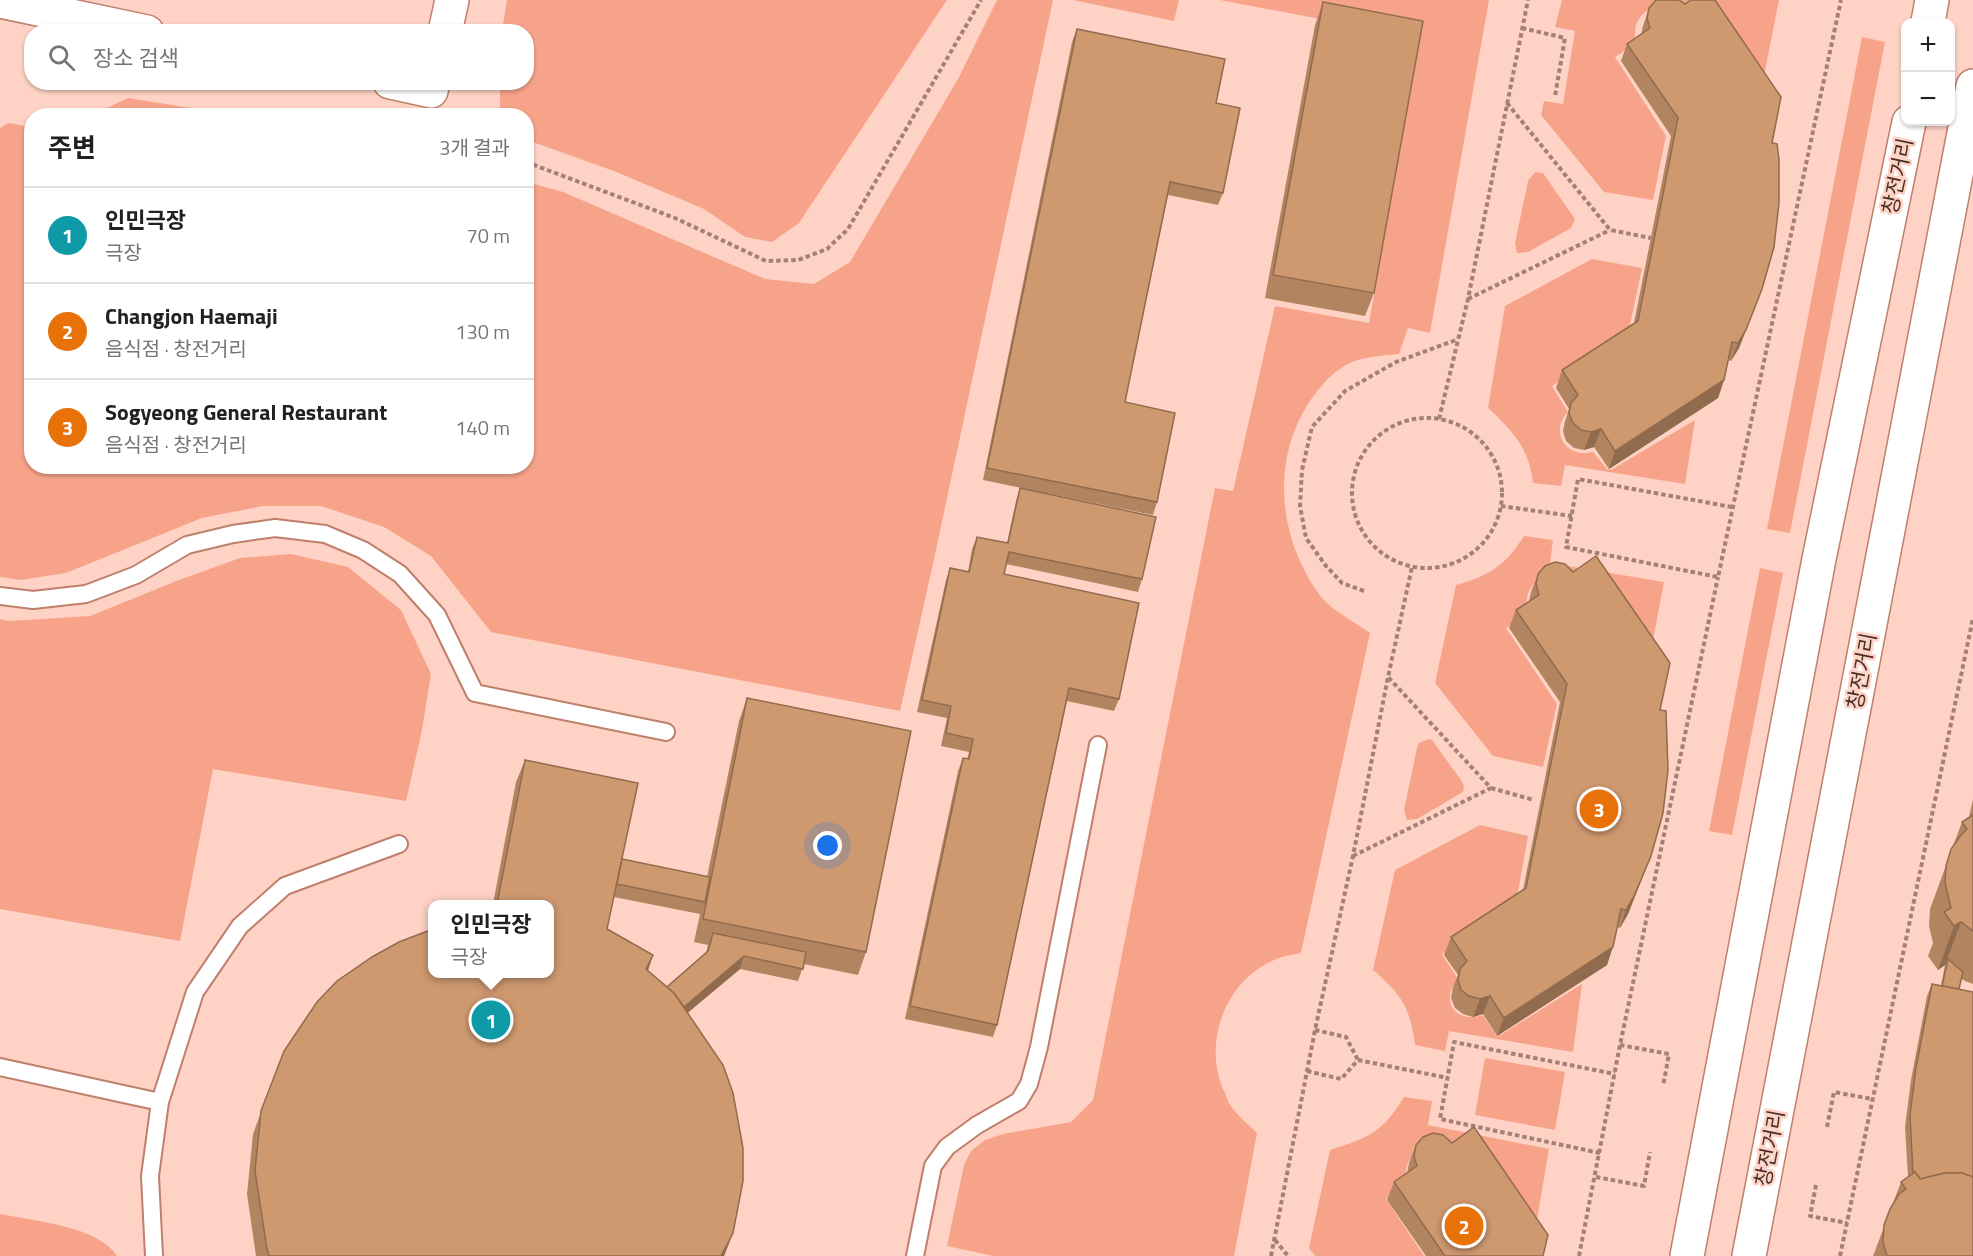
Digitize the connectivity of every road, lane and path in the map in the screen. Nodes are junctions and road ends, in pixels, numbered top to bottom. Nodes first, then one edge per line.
1 (452, 0) edge
2 (981, 0) edge
3 (1528, 0) edge
4 (1841, 0) edge
5 (1932, 0) edge
6 (0, 1) edge
7 (1929, 18) edge
8 (109, 24) edge
9 (447, 24) edge
10 (1522, 28) junction
11 (1973, 86) edge
12 (1556, 96) dead end
13 (1506, 102) junction
14 (1908, 126) edge
15 (534, 165) edge
16 (1610, 230) junction
17 (1651, 238) dead end
18 (1468, 299) junction
19 (1457, 340) junction
20 (1439, 419) junction
21 (1501, 506) junction
22 (1732, 507) junction
23 (1572, 516) junction
24 (1412, 567) junction
25 (1718, 577) junction
26 (1364, 591) dead end
27 (0, 596) edge
28 (1973, 618) edge
29 (1388, 677) junction
30 (666, 732) dead end
31 (1098, 745) dead end
32 (1491, 788) junction
33 (1533, 800) dead end
34 (399, 844) dead end
35 (1353, 856) junction
36 (1315, 1030) junction
37 (1620, 1045) junction
38 (1358, 1060) junction
39 (0, 1067) edge
40 (1307, 1071) junction
41 (1615, 1074) junction
42 (1448, 1078) junction
43 (1663, 1086) dead end
44 (1872, 1099) junction
45 (160, 1102) junction
46 (1827, 1127) dead end
47 (1650, 1152) dead end
48 (1600, 1153) junction
49 (1596, 1177) junction
50 (1816, 1185) dead end
51 (1846, 1223) junction
52 (1275, 1239) junction
53 (154, 1256) edge
54 (915, 1256) edge
55 (1271, 1256) edge
56 (1288, 1256) edge
57 (1580, 1256) edge
58 (1687, 1256) edge
59 (1749, 1256) edge
60 (1840, 1256) edge

1 - 9 main road
2 - 15 path
3 - 10 path
4 - 22 path
5 - 7 main road
6 - 8 main road
10 - 12 path
10 - 13 path
11 - 59 main road, 창전거리
13 - 16 path
13 - 18 path
14 - 58 main road, 창전거리
16 - 17 path
16 - 18 path
18 - 19 path
19 - 20 path
19 - 26 path
20 - 21 path
20 - 24 path
21 - 23 path
21 - 24 path
22 - 23 path
22 - 25 path
23 - 25 path
24 - 29 path
25 - 37 path
27 - 30 lane
28 - 44 path
29 - 32 path
29 - 35 path
31 - 54 lane
32 - 33 path
32 - 35 path
34 - 45 lane
35 - 36 path
36 - 38 path
36 - 40 path
37 - 41 path
37 - 43 path
38 - 40 path
38 - 42 path
39 - 45 lane
40 - 52 path
41 - 42 path
41 - 48 path
42 - 48 path
44 - 46 path
44 - 51 path
45 - 53 lane
47 - 49 path
48 - 49 path
49 - 57 path
50 - 51 path
51 - 60 path
52 - 55 path
52 - 56 path

